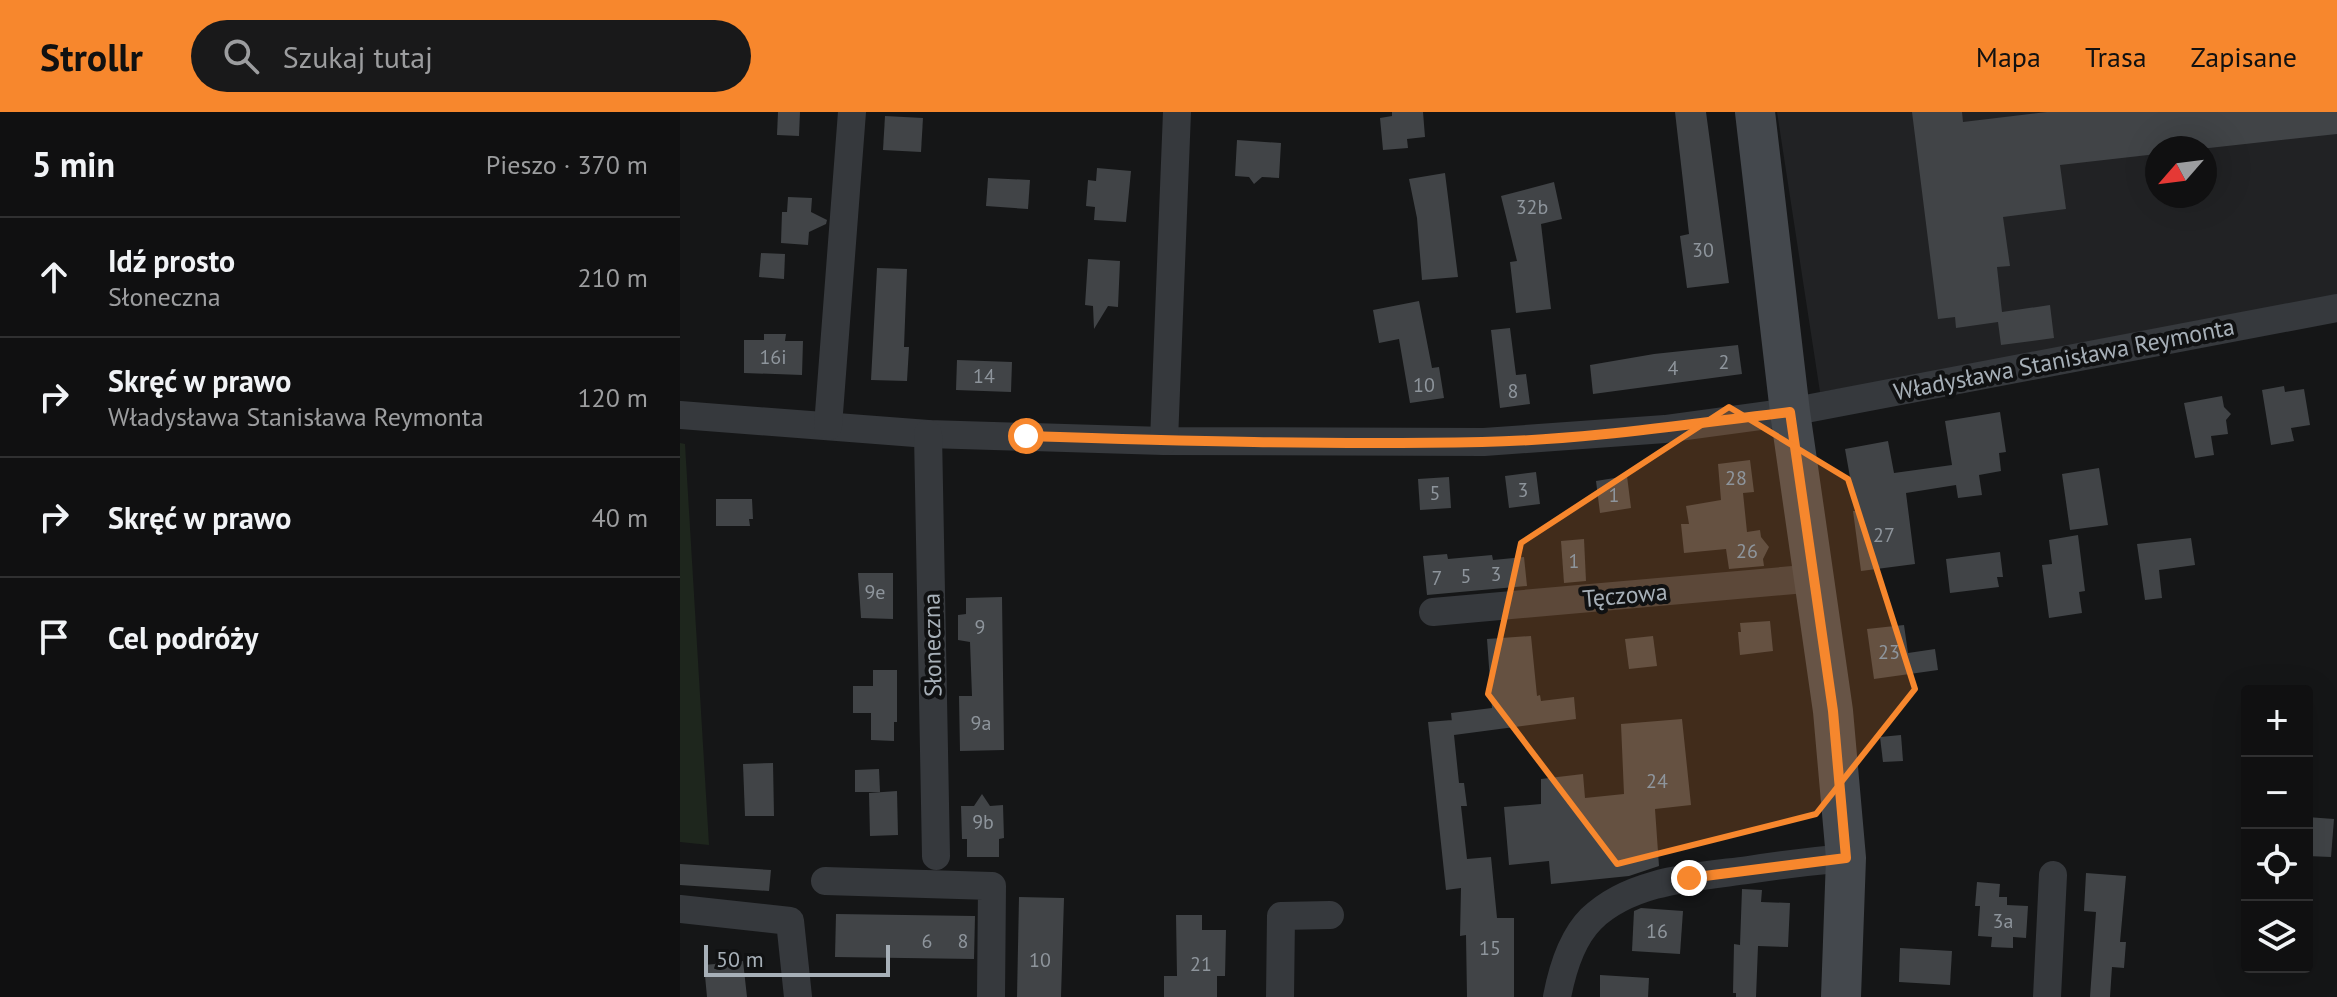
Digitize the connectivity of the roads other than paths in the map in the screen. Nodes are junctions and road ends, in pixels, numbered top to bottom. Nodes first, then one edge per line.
1 (852, 112) edge
2 (1177, 112) edge
3 (1755, 112) edge
4 (2337, 308) edge
5 (1790, 412) junction
6 (680, 415) edge
7 (828, 426) junction
8 (928, 434) junction
9 (1164, 441) junction
10 (1816, 578) junction
11 (1433, 612) dead end
12 (936, 856) dead end
13 (1846, 858) junction
14 (2053, 875) dead end
15 (825, 881) dead end
16 (680, 909) edge
17 (1330, 915) dead end
18 (798, 997) edge
19 (991, 997) edge
20 (1280, 997) edge
21 (1557, 997) edge
22 (1841, 997) edge
23 (2047, 997) edge

1 - 7 street
2 - 9 street
3 - 5 street
4 - 5 street, Władysława Stanisława Reymonta
5 - 9 street
5 - 10 street
6 - 7 street
7 - 8 street
8 - 9 street
8 - 12 street, Słoneczna
10 - 11 street, Tęczowa
10 - 13 street
13 - 21 street
13 - 22 street
14 - 23 street
15 - 19 street
16 - 18 street
17 - 20 street

